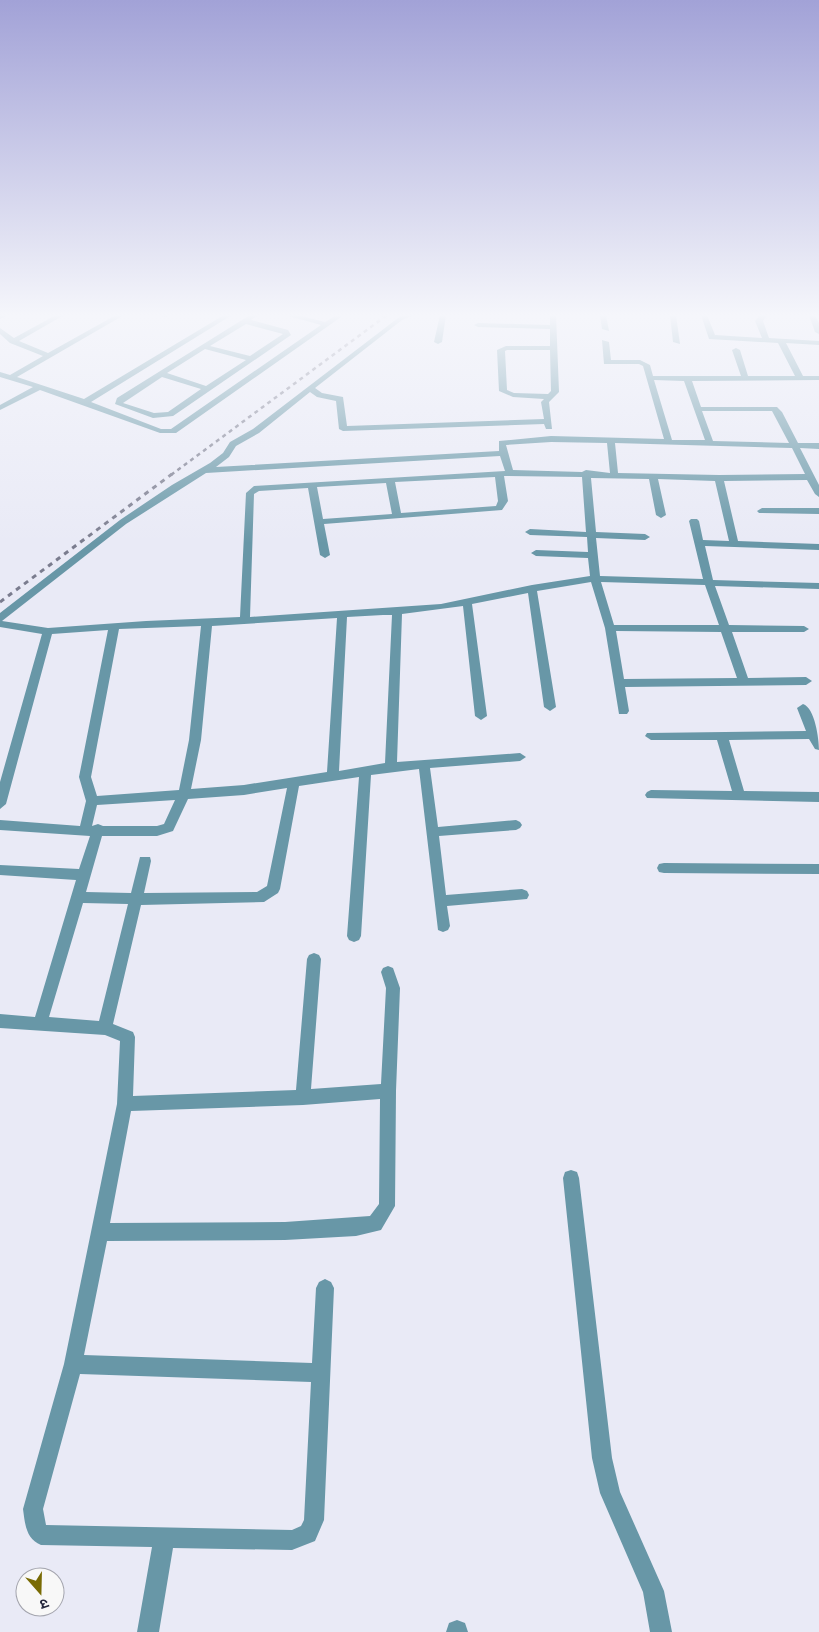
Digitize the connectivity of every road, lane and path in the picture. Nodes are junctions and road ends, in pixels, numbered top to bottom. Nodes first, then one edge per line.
1 (31, 391) edge
2 (52, 391) edge
3 (103, 391) edge
4 (134, 391) edge
5 (205, 391) edge
6 (230, 391) edge
7 (305, 391) edge
8 (315, 391) edge
9 (505, 391) edge
10 (555, 391) edge
11 (655, 391) edge
12 (691, 391) edge
13 (550, 397) junction
14 (85, 402) junction
15 (0, 408) edge
16 (696, 409) junction
17 (548, 421) junction
18 (551, 439) junction
19 (611, 440) junction
20 (669, 442) junction
21 (710, 444) junction
22 (794, 446) junction
23 (819, 446) edge
24 (503, 453) junction
25 (203, 470) junction
26 (510, 473) junction
27 (586, 473) junction
28 (499, 474) junction
29 (614, 474) junction
30 (653, 476) junction
31 (811, 477) junction
32 (719, 478) junction
33 (390, 481) junction
34 (312, 486) junction
35 (819, 494) edge
36 (762, 511) dead end
37 (819, 511) edge
38 (661, 515) dead end
39 (397, 517) junction
40 (694, 521) dead end
41 (320, 522) junction
42 (530, 532) dead end
43 (592, 536) junction
44 (645, 537) dead end
45 (699, 543) junction
46 (734, 544) junction
47 (819, 547) edge
48 (536, 553) dead end
49 (325, 555) dead end
50 (594, 555) junction
51 (595, 579) junction
52 (709, 583) junction
53 (532, 588) junction
54 (818, 588) edge
55 (467, 601) junction
56 (397, 611) junction
57 (342, 614) junction
58 (0, 618) edge
59 (245, 620) junction
60 (207, 622) junction
61 (0, 624) edge
62 (114, 626) junction
63 (610, 628) junction
64 (725, 629) junction
65 (804, 630) dead end
66 (48, 631) junction
67 (806, 680) dead end
68 (744, 682) junction
69 (618, 683) junction
70 (550, 707) dead end
71 (803, 708) dead end
72 (623, 710) dead end
73 (481, 716) dead end
74 (813, 735) junction
75 (651, 736) dead end
76 (722, 737) junction
77 (819, 746) edge
78 (520, 757) dead end
79 (424, 764) junction
80 (391, 767) junction
81 (365, 771) junction
82 (332, 776) junction
83 (294, 782) junction
84 (184, 794) junction
85 (651, 795) dead end
86 (739, 796) junction
87 (819, 797) edge
88 (92, 801) junction
89 (0, 804) edge
90 (516, 824) dead end
91 (0, 825) edge
92 (92, 830) junction
93 (432, 832) junction
94 (145, 861) dead end
95 (664, 868) dead end
96 (819, 869) edge
97 (3, 870) edge
98 (84, 875) junction
99 (0, 883) edge
100 (522, 895) dead end
101 (78, 897) junction
102 (136, 899) junction
103 (440, 901) junction
104 (443, 926) dead end
105 (354, 936) dead end
106 (314, 959) dead end
107 (388, 972) dead end
108 (0, 1021) edge
109 (40, 1024) junction
110 (105, 1028) junction
111 (388, 1091) junction
112 (303, 1097) junction
113 (125, 1104) junction
114 (571, 1178) dead end
115 (100, 1232) junction
116 (326, 1288) dead end
117 (73, 1364) junction
118 (321, 1374) junction
119 (164, 1539) junction
120 (148, 1632) edge
121 (660, 1632) edge

1 - 15 street
2 - 14 street
3 - 14 street
4 - 5 street
6 - 14 street
7 - 25 street
8 - 17 street
9 - 13 street
10 - 13 street
11 - 20 street
12 - 16 street
13 - 17 street
16 - 21 street
16 - 22 street
17 - 18 street
18 - 19 street
18 - 24 street
19 - 20 street
19 - 29 street
20 - 21 street
21 - 22 street
22 - 23 street
22 - 31 street
24 - 25 street
24 - 26 street
25 - 58 street
26 - 27 street
26 - 28 street
27 - 29 street
27 - 43 street
28 - 33 street
28 - 39 street
29 - 30 street
30 - 32 street
30 - 38 street
31 - 32 street
31 - 35 street
32 - 46 street
33 - 34 street
33 - 39 street
34 - 41 street
34 - 59 street
36 - 37 street
39 - 41 street
40 - 45 street
41 - 49 street
42 - 43 street
43 - 44 street
43 - 50 street
45 - 46 street
45 - 52 street
46 - 47 street
48 - 50 street
50 - 51 street
51 - 52 street
51 - 53 street
51 - 63 street
52 - 54 street
52 - 64 street
53 - 55 street
53 - 70 street
55 - 56 street
55 - 73 street
56 - 57 street
56 - 80 street
57 - 59 street
57 - 82 street
59 - 60 street
60 - 62 street
60 - 84 street
61 - 66 street
62 - 66 street
62 - 88 street
63 - 64 street
63 - 69 street
64 - 65 street
64 - 68 street
66 - 89 street
67 - 68 street
68 - 69 street
69 - 72 street
71 - 74 street
74 - 76 street
74 - 77 street
75 - 76 street
76 - 86 street
78 - 79 street
79 - 80 street
79 - 93 street
80 - 81 street
81 - 82 street
81 - 105 street
82 - 83 street
83 - 84 street
83 - 102 street
84 - 88 street
84 - 92 street
85 - 86 street
86 - 87 street
88 - 92 street
90 - 93 street
91 - 92 street
92 - 98 street
93 - 103 street
94 - 102 street
95 - 96 street
97 - 98 street
97 - 99 street
98 - 101 street
100 - 103 street
101 - 102 street
101 - 109 street
102 - 110 street
103 - 104 street
106 - 112 street
107 - 111 street
108 - 109 street
109 - 110 street
110 - 113 street
111 - 112 street
111 - 115 street
112 - 113 street
113 - 115 street
114 - 121 street
115 - 117 street
116 - 118 street
117 - 118 street
117 - 119 street
118 - 119 street
119 - 120 street

